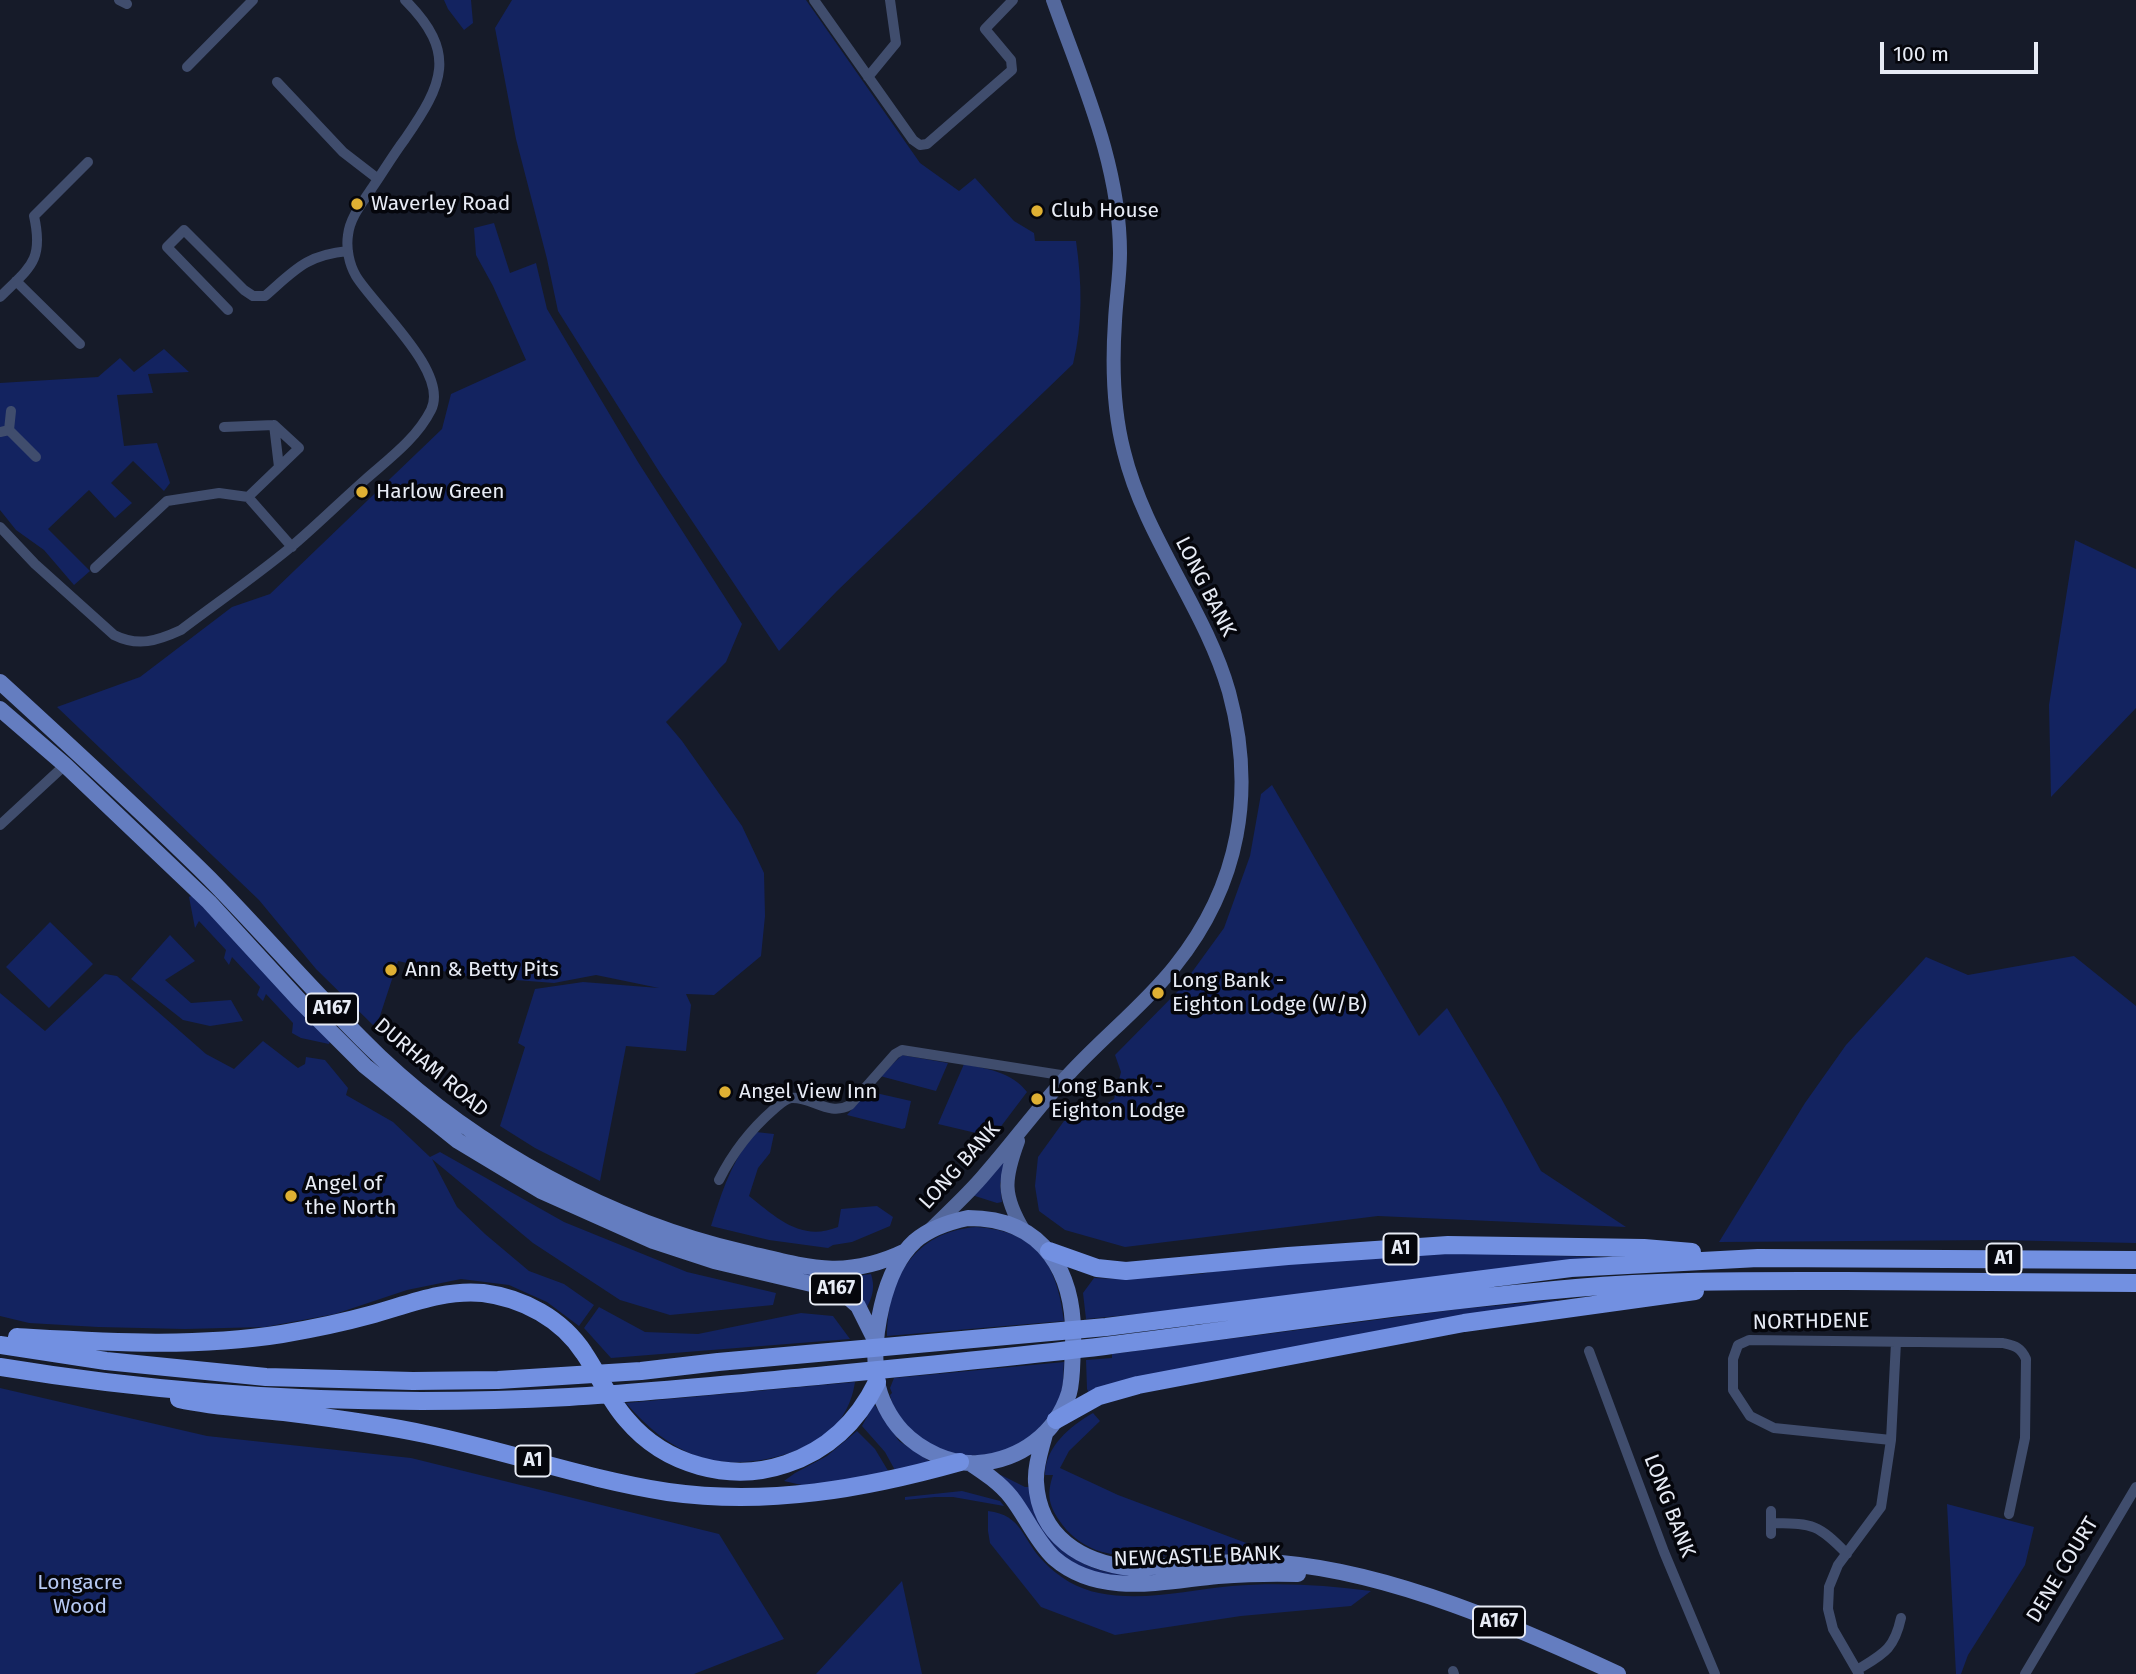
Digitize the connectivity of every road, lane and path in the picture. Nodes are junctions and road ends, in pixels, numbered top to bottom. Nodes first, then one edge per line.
1 (253, 0) edge
2 (405, 0) edge
3 (814, 0) edge
4 (890, 0) edge
5 (1012, 0) edge
6 (1053, 0) edge
7 (187, 67) dead end
8 (868, 77) junction
9 (277, 82) dead end
10 (88, 162) dead end
11 (378, 179) junction
12 (348, 251) junction
13 (16, 281) junction
14 (0, 297) edge
15 (228, 310) dead end
16 (80, 344) dead end
17 (11, 411) dead end
18 (274, 425) junction
19 (224, 427) dead end
20 (5, 431) edge
21 (36, 457) dead end
22 (278, 467) junction
23 (248, 497) junction
24 (0, 527) edge
25 (292, 547) junction
26 (95, 568) dead end
27 (0, 682) edge
28 (0, 709) edge
29 (65, 765) junction
30 (0, 825) edge
31 (1067, 1076) junction
32 (1022, 1130) junction
33 (719, 1180) dead end
34 (930, 1230) junction
35 (1024, 1230) junction
36 (906, 1251) junction
37 (1049, 1251) junction
38 (1758, 1258) junction
39 (2136, 1260) edge
40 (1771, 1281) junction
41 (2136, 1283) edge
42 (0, 1337) edge
43 (876, 1342) junction
44 (1896, 1342) junction
45 (0, 1345) edge
46 (1589, 1351) dead end
47 (0, 1367) edge
48 (107, 1382) junction
49 (877, 1382) junction
50 (1056, 1420) junction
51 (1045, 1434) junction
52 (1891, 1440) junction
53 (965, 1463) junction
54 (2136, 1487) edge
55 (1771, 1511) dead end
56 (2008, 1514) dead end
57 (1847, 1554) junction
58 (1349, 1575) junction
59 (1901, 1618) dead end
60 (1858, 1672) edge
61 (1618, 1674) edge
62 (1715, 1674) edge
63 (2025, 1674) edge

1 - 7 street
2 - 11 street
3 - 8 street
4 - 8 street
5 - 8 street
6 - 31 main road, LONG BANK
9 - 11 street
10 - 13 street
11 - 12 street
12 - 15 street
12 - 25 street
13 - 14 street
13 - 16 street
17 - 20 street
18 - 19 street
18 - 22 street
18 - 22 street
20 - 21 street
22 - 23 street
23 - 25 street
23 - 26 street
24 - 25 street
27 - 36 main road, DURHAM ROAD / A167
28 - 29 main road, DURHAM ROAD / A167
29 - 30 street
29 - 43 main road, DURHAM ROAD / A167
31 - 32 main road, LONG BANK
31 - 33 street
32 - 34 main road, LONG BANK
32 - 35 main road, LONG BANK
34 - 35 main road, A167
34 - 36 main road, A167
35 - 37 main road, A167
36 - 43 main road, A167
37 - 38 highway, A1
37 - 50 main road, A167
38 - 39 highway, A1
38 - 45 highway, A1
40 - 41 highway, A1
40 - 48 highway, A1
40 - 50 highway, A1
42 - 49 highway
43 - 49 main road, A167
44 - 52 street, NORTHDENE
44 - 52 street, NORTHDENE
44 - 56 street, NORTHDENE
46 - 62 street, LONG BANK
47 - 48 highway, A1
48 - 53 highway, A1
49 - 53 main road, A167
50 - 51 main road, A167
51 - 53 main road, A167
51 - 58 main road, NEWCASTLE BANK / A167
52 - 57 street, NORTHDENE
53 - 58 main road, NEWCASTLE BANK / A167
54 - 63 street, DENE COURT
55 - 57 street
57 - 60 street, NORTHDENE
58 - 61 main road, NEWCASTLE BANK / A167
59 - 60 street, NORTHDENE

